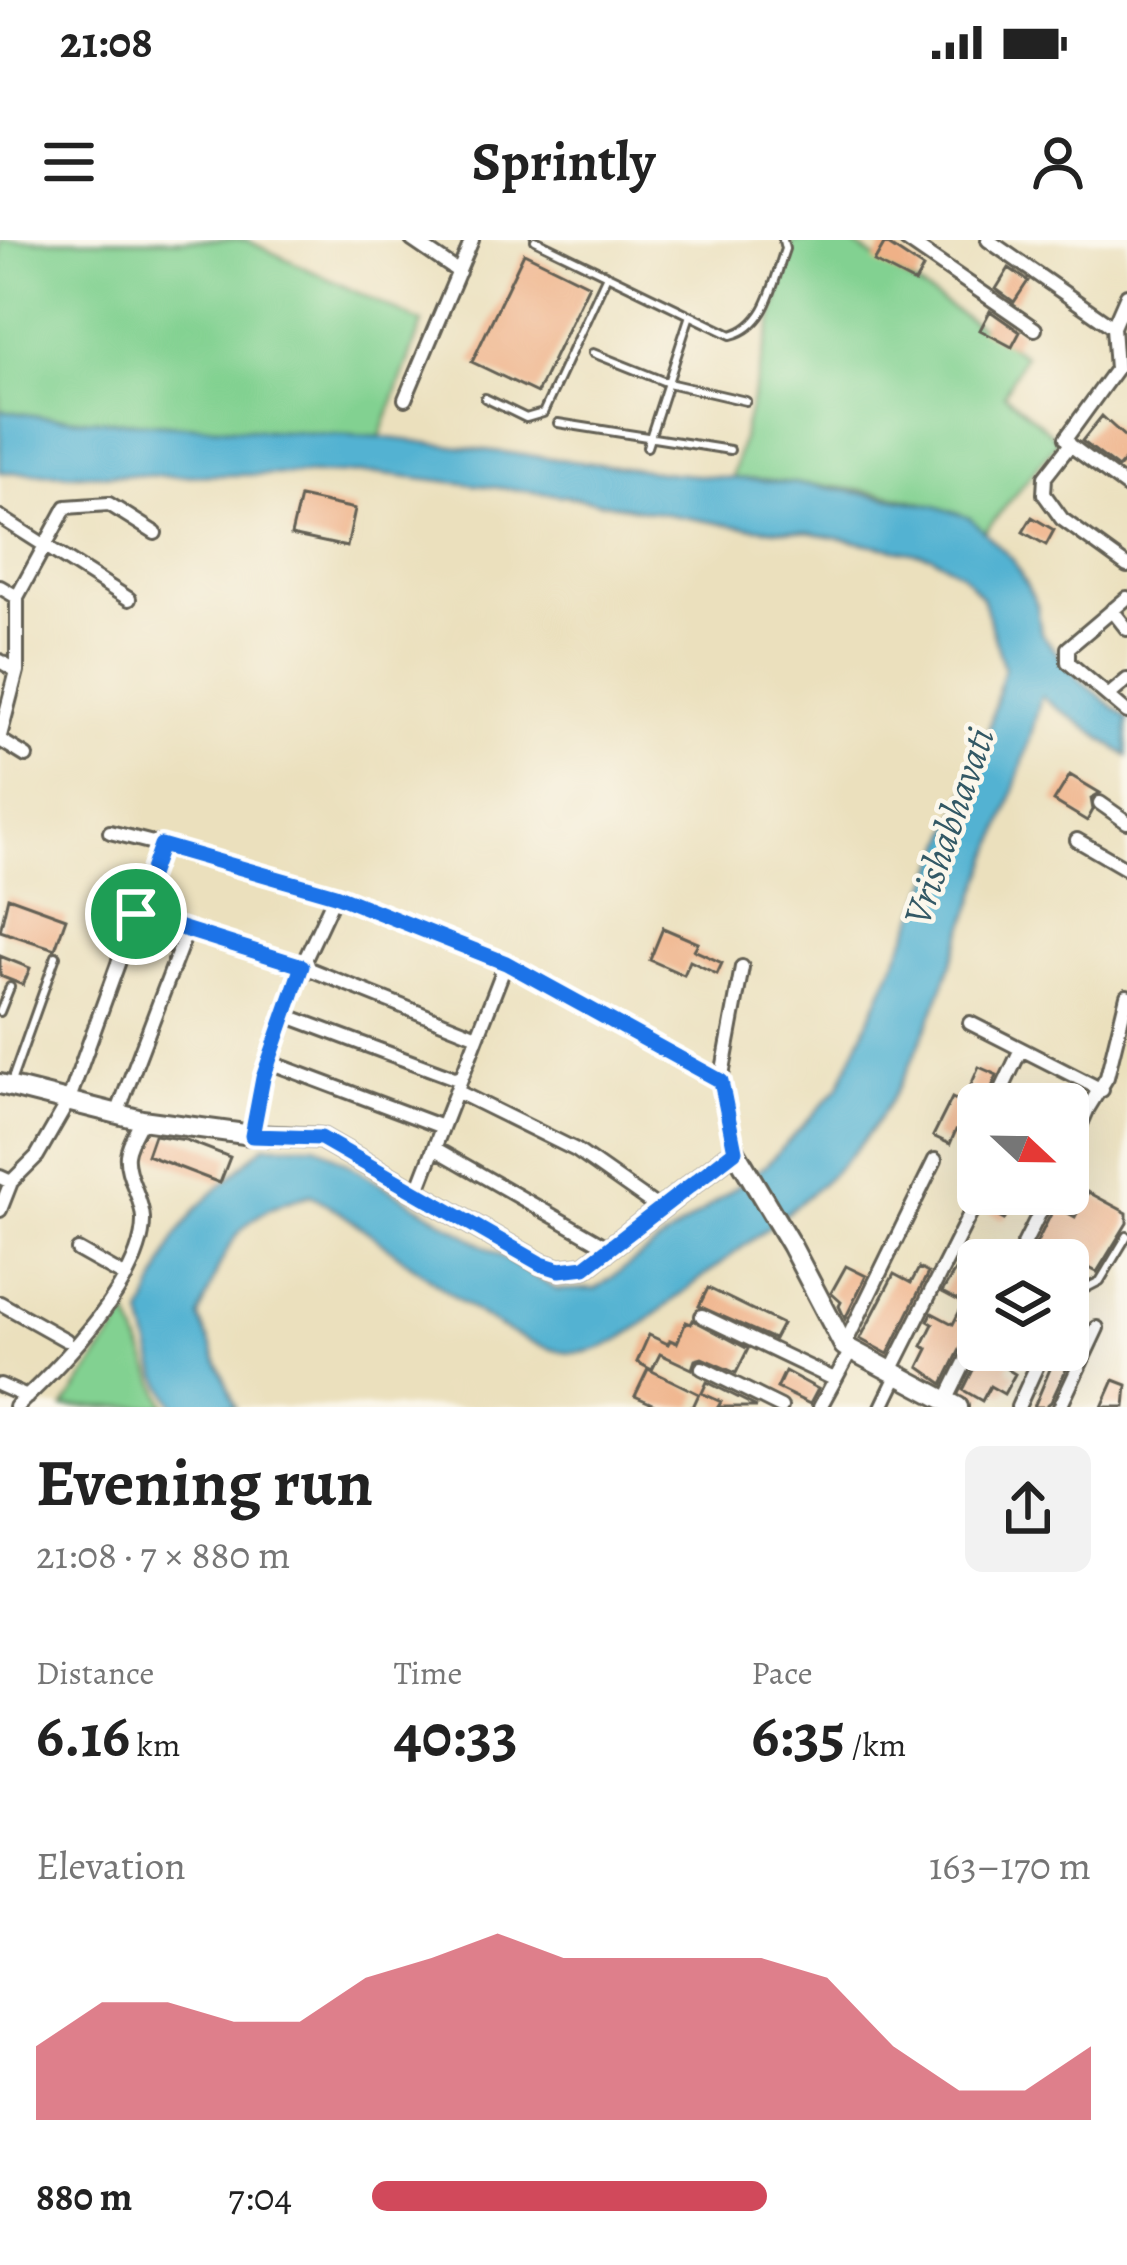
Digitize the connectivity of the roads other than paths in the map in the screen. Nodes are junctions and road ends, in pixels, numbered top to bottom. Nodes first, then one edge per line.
1 (412, 240) edge
2 (472, 240) edge
3 (535, 240) edge
4 (783, 240) edge
5 (905, 240) edge
6 (988, 240) edge
7 (459, 272) junction
8 (607, 274) junction
9 (1127, 295) edge
10 (690, 315) junction
11 (1112, 327) junction
12 (1035, 329) dead end
13 (593, 353) dead end
14 (668, 383) junction
15 (485, 398) dead end
16 (405, 399) dead end
17 (746, 401) dead end
18 (558, 423) dead end
19 (648, 442) junction
20 (1070, 445) junction
21 (730, 450) dead end
22 (1127, 487) edge
23 (0, 518) edge
24 (155, 533) dead end
25 (44, 546) junction
26 (1127, 566) edge
27 (0, 587) edge
28 (17, 597) junction
29 (1127, 598) edge
30 (129, 599) dead end
31 (1112, 610) junction
32 (1127, 628) edge
33 (0, 661) edge
34 (17, 671) junction
35 (1127, 680) edge
36 (1108, 696) junction
37 (1127, 712) edge
38 (0, 738) edge
39 (26, 755) dead end
40 (1100, 803) dead end
41 (1127, 822) edge
42 (110, 832) dead end
43 (1077, 840) dead end
44 (161, 845) junction
45 (1127, 869) edge
46 (335, 895) junction
47 (136, 914) junction
48 (187, 930) junction
49 (56, 956) dead end
50 (506, 963) junction
51 (302, 966) junction
52 (742, 967) dead end
53 (10, 987) dead end
54 (1127, 996) edge
55 (0, 1012) edge
56 (285, 1015) junction
57 (970, 1023) dead end
58 (477, 1036) junction
59 (1021, 1049) junction
60 (269, 1062) junction
61 (721, 1081) junction
62 (1005, 1083) edge
63 (5, 1085) edge
64 (458, 1086) junction
65 (1102, 1090) junction
66 (68, 1102) junction
67 (1089, 1107) edge
68 (117, 1114) junction
69 (142, 1120) junction
70 (442, 1126) junction
71 (252, 1136) junction
72 (434, 1148) junction
73 (736, 1154) junction
74 (935, 1160) dead end
75 (6, 1179) edge
76 (416, 1195) junction
77 (660, 1209) junction
78 (0, 1210) edge
79 (970, 1215) edge
80 (1127, 1236) edge
81 (609, 1248) junction
82 (78, 1250) dead end
83 (126, 1277) junction
84 (1089, 1288) edge
85 (0, 1303) edge
86 (702, 1316) dead end
87 (1097, 1328) dead end
88 (66, 1340) dead end
89 (847, 1349) junction
90 (702, 1368) dead end
91 (965, 1371) edge
92 (1034, 1371) edge
93 (894, 1375) junction
94 (834, 1379) junction
95 (0, 1385) edge
96 (22, 1402) edge
97 (952, 1405) edge
98 (781, 1407) edge
99 (820, 1407) edge
100 (882, 1407) edge
101 (1018, 1407) edge
102 (1060, 1407) edge

1 - 7 street
2 - 7 street
3 - 8 lane
4 - 10 lane
5 - 12 street
6 - 11 street
7 - 16 street
8 - 10 lane
8 - 15 lane
9 - 11 street
10 - 14 lane
11 - 20 street
13 - 14 lane
14 - 17 lane
14 - 19 lane
18 - 19 lane
19 - 21 lane
20 - 22 street
20 - 26 street
23 - 25 street
24 - 25 street
25 - 28 street
25 - 30 street
27 - 28 street
28 - 34 street
29 - 31 street
31 - 32 street
31 - 36 street
33 - 34 street
34 - 38 street
35 - 36 street
36 - 37 street
38 - 39 street
40 - 41 street
42 - 44 street
43 - 45 street
44 - 46 street
44 - 47 street
46 - 50 street
46 - 51 street
47 - 48 street
47 - 66 street
48 - 51 street
48 - 68 street
49 - 63 lane
50 - 58 street
50 - 61 street
51 - 56 street
51 - 58 street
52 - 61 street
53 - 55 lane
54 - 65 street
56 - 60 street
56 - 64 street
57 - 59 street
58 - 64 street
59 - 62 street
59 - 65 street
60 - 70 street
60 - 71 street
61 - 73 street
63 - 66 street
64 - 70 street
64 - 77 street
65 - 67 street
66 - 68 street
66 - 75 street
68 - 69 street
69 - 71 street
69 - 83 street
70 - 72 street
71 - 76 street
72 - 76 street
72 - 81 street
73 - 77 street
73 - 89 street
74 - 89 street
75 - 78 street
76 - 81 street
77 - 81 street
79 - 93 street
80 - 84 lane
82 - 83 street
83 - 96 street
85 - 88 street
86 - 94 street
87 - 102 street
89 - 93 street
89 - 94 street
90 - 98 street
91 - 97 street
92 - 101 street
93 - 97 street
93 - 100 street
94 - 99 street
95 - 96 street

